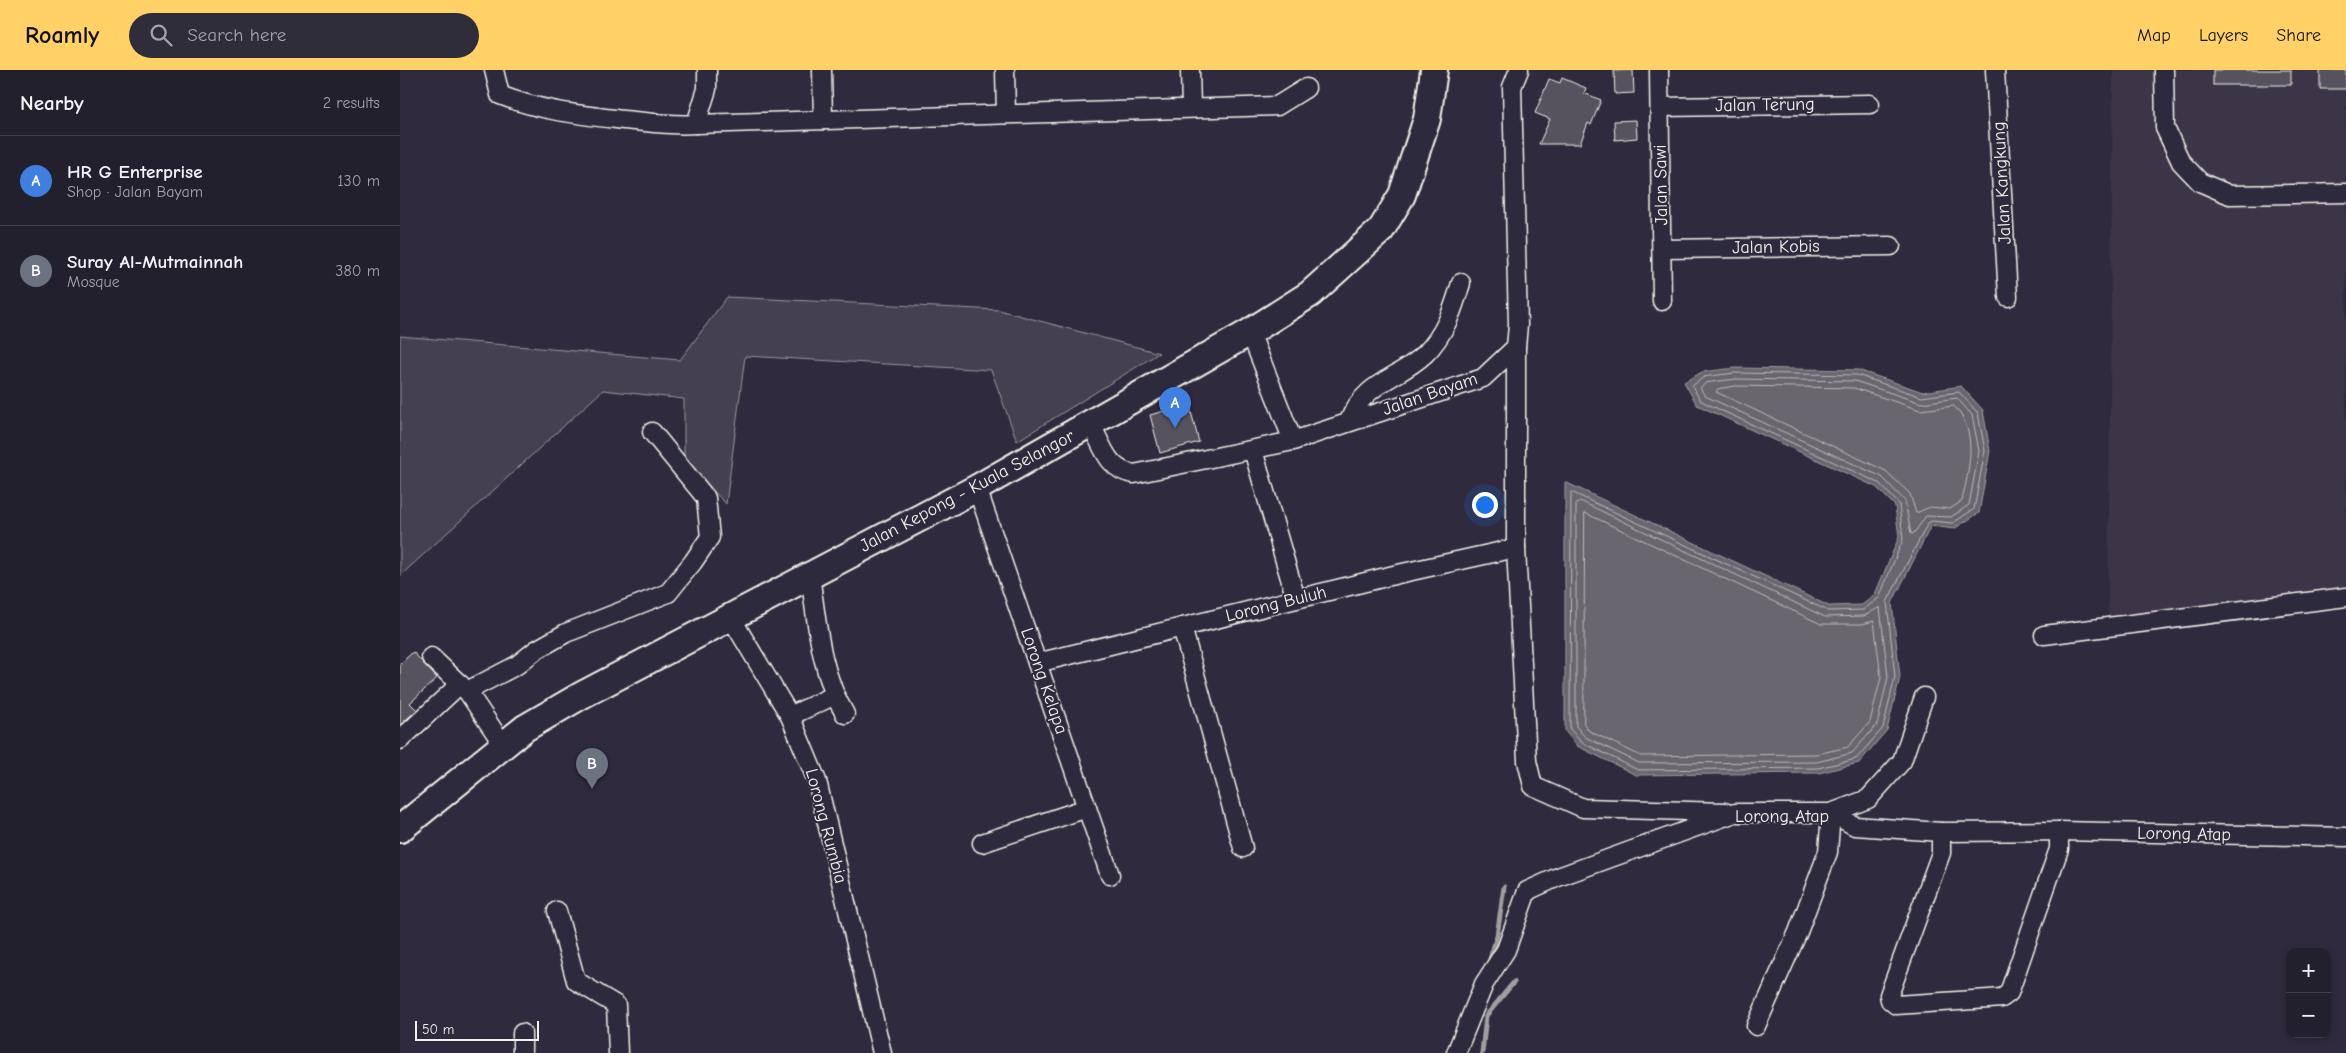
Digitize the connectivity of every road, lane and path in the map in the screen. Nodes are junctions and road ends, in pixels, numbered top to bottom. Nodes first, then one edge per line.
1 (494, 70) edge
2 (708, 70) edge
3 (822, 70) edge
4 (1005, 70) edge
5 (1190, 70) edge
6 (1434, 70) edge
7 (1519, 70) edge
8 (1660, 70) edge
9 (1995, 70) edge
10 (2164, 70) edge
11 (1306, 88) dead end
12 (1870, 104) dead end
13 (1192, 107) junction
14 (1660, 107) junction
15 (1006, 114) junction
16 (823, 120) junction
17 (696, 124) junction
18 (2346, 192) edge
19 (1891, 246) dead end
20 (1662, 249) junction
21 (1461, 283) dead end
22 (2008, 297) dead end
23 (1662, 301) dead end
24 (1250, 332) junction
25 (1516, 347) junction
26 (1349, 421) junction
27 (1091, 424) junction
28 (652, 432) dead end
29 (1293, 441) junction
30 (1253, 450) junction
31 (978, 488) junction
32 (1516, 548) junction
33 (810, 575) junction
34 (2346, 597) edge
35 (1296, 599) junction
36 (730, 616) junction
37 (1182, 627) junction
38 (2044, 635) dead end
39 (431, 657) dead end
40 (1037, 663) junction
41 (464, 688) junction
42 (833, 696) junction
43 (1924, 697) dead end
44 (844, 714) dead end
45 (790, 716) junction
46 (400, 740) edge
47 (504, 746) junction
48 (1086, 808) junction
49 (1736, 813) junction
50 (1831, 813) junction
51 (400, 829) edge
52 (2059, 831) junction
53 (1941, 832) junction
54 (2346, 838) edge
55 (982, 843) dead end
56 (1243, 848) dead end
57 (1110, 875) dead end
58 (558, 911) dead end
59 (1756, 1026) dead end
60 (522, 1033) dead end
61 (522, 1053) edge
62 (618, 1053) edge
63 (882, 1053) edge
64 (1456, 1053) edge

1 - 17 street
2 - 17 street
3 - 16 street
4 - 15 street
5 - 13 street
6 - 24 highway, Jalan Kepong - Kuala Selangor
7 - 25 street
8 - 14 street, Jalan Sawi
9 - 22 street, Jalan Kangkung
10 - 18 street
11 - 13 street
12 - 14 street, Jalan Terung
13 - 15 street
14 - 20 street, Jalan Sawi
15 - 16 street
16 - 17 street
19 - 20 street, Jalan Kobis
20 - 23 street, Jalan Sawi
21 - 26 street
24 - 27 highway, Jalan Kepong - Kuala Selangor
24 - 29 street
25 - 26 street, Jalan Bayam
25 - 32 street
26 - 29 street, Jalan Bayam
27 - 30 street, Jalan Bayam
27 - 31 highway, Jalan Kepong - Kuala Selangor
28 - 41 street
29 - 30 street, Jalan Bayam
30 - 35 street
31 - 33 highway, Jalan Kepong - Kuala Selangor
31 - 40 street, Lorong Kelapa
32 - 35 street, Lorong Buluh
32 - 49 street
33 - 36 highway, Jalan Kepong - Kuala Selangor
33 - 42 street
34 - 38 street
35 - 37 street, Lorong Buluh
36 - 45 street, Lorong Rumbia
36 - 47 highway, Jalan Kepong - Kuala Selangor
37 - 40 street, Lorong Buluh
37 - 56 street
39 - 41 street
40 - 48 street, Lorong Kelapa
41 - 46 street
41 - 47 street
42 - 44 street
42 - 45 street
43 - 50 street
45 - 63 street, Lorong Rumbia
47 - 51 highway, Jalan Kepong - Kuala Selangor
48 - 55 street
48 - 57 street, Lorong Kelapa
49 - 50 street, Lorong Atap
49 - 64 street, Lorong Atap
50 - 53 street, Lorong Atap
50 - 59 street
52 - 53 street, Lorong Atap
52 - 53 street
52 - 54 street, Lorong Atap
58 - 62 street
60 - 61 street

